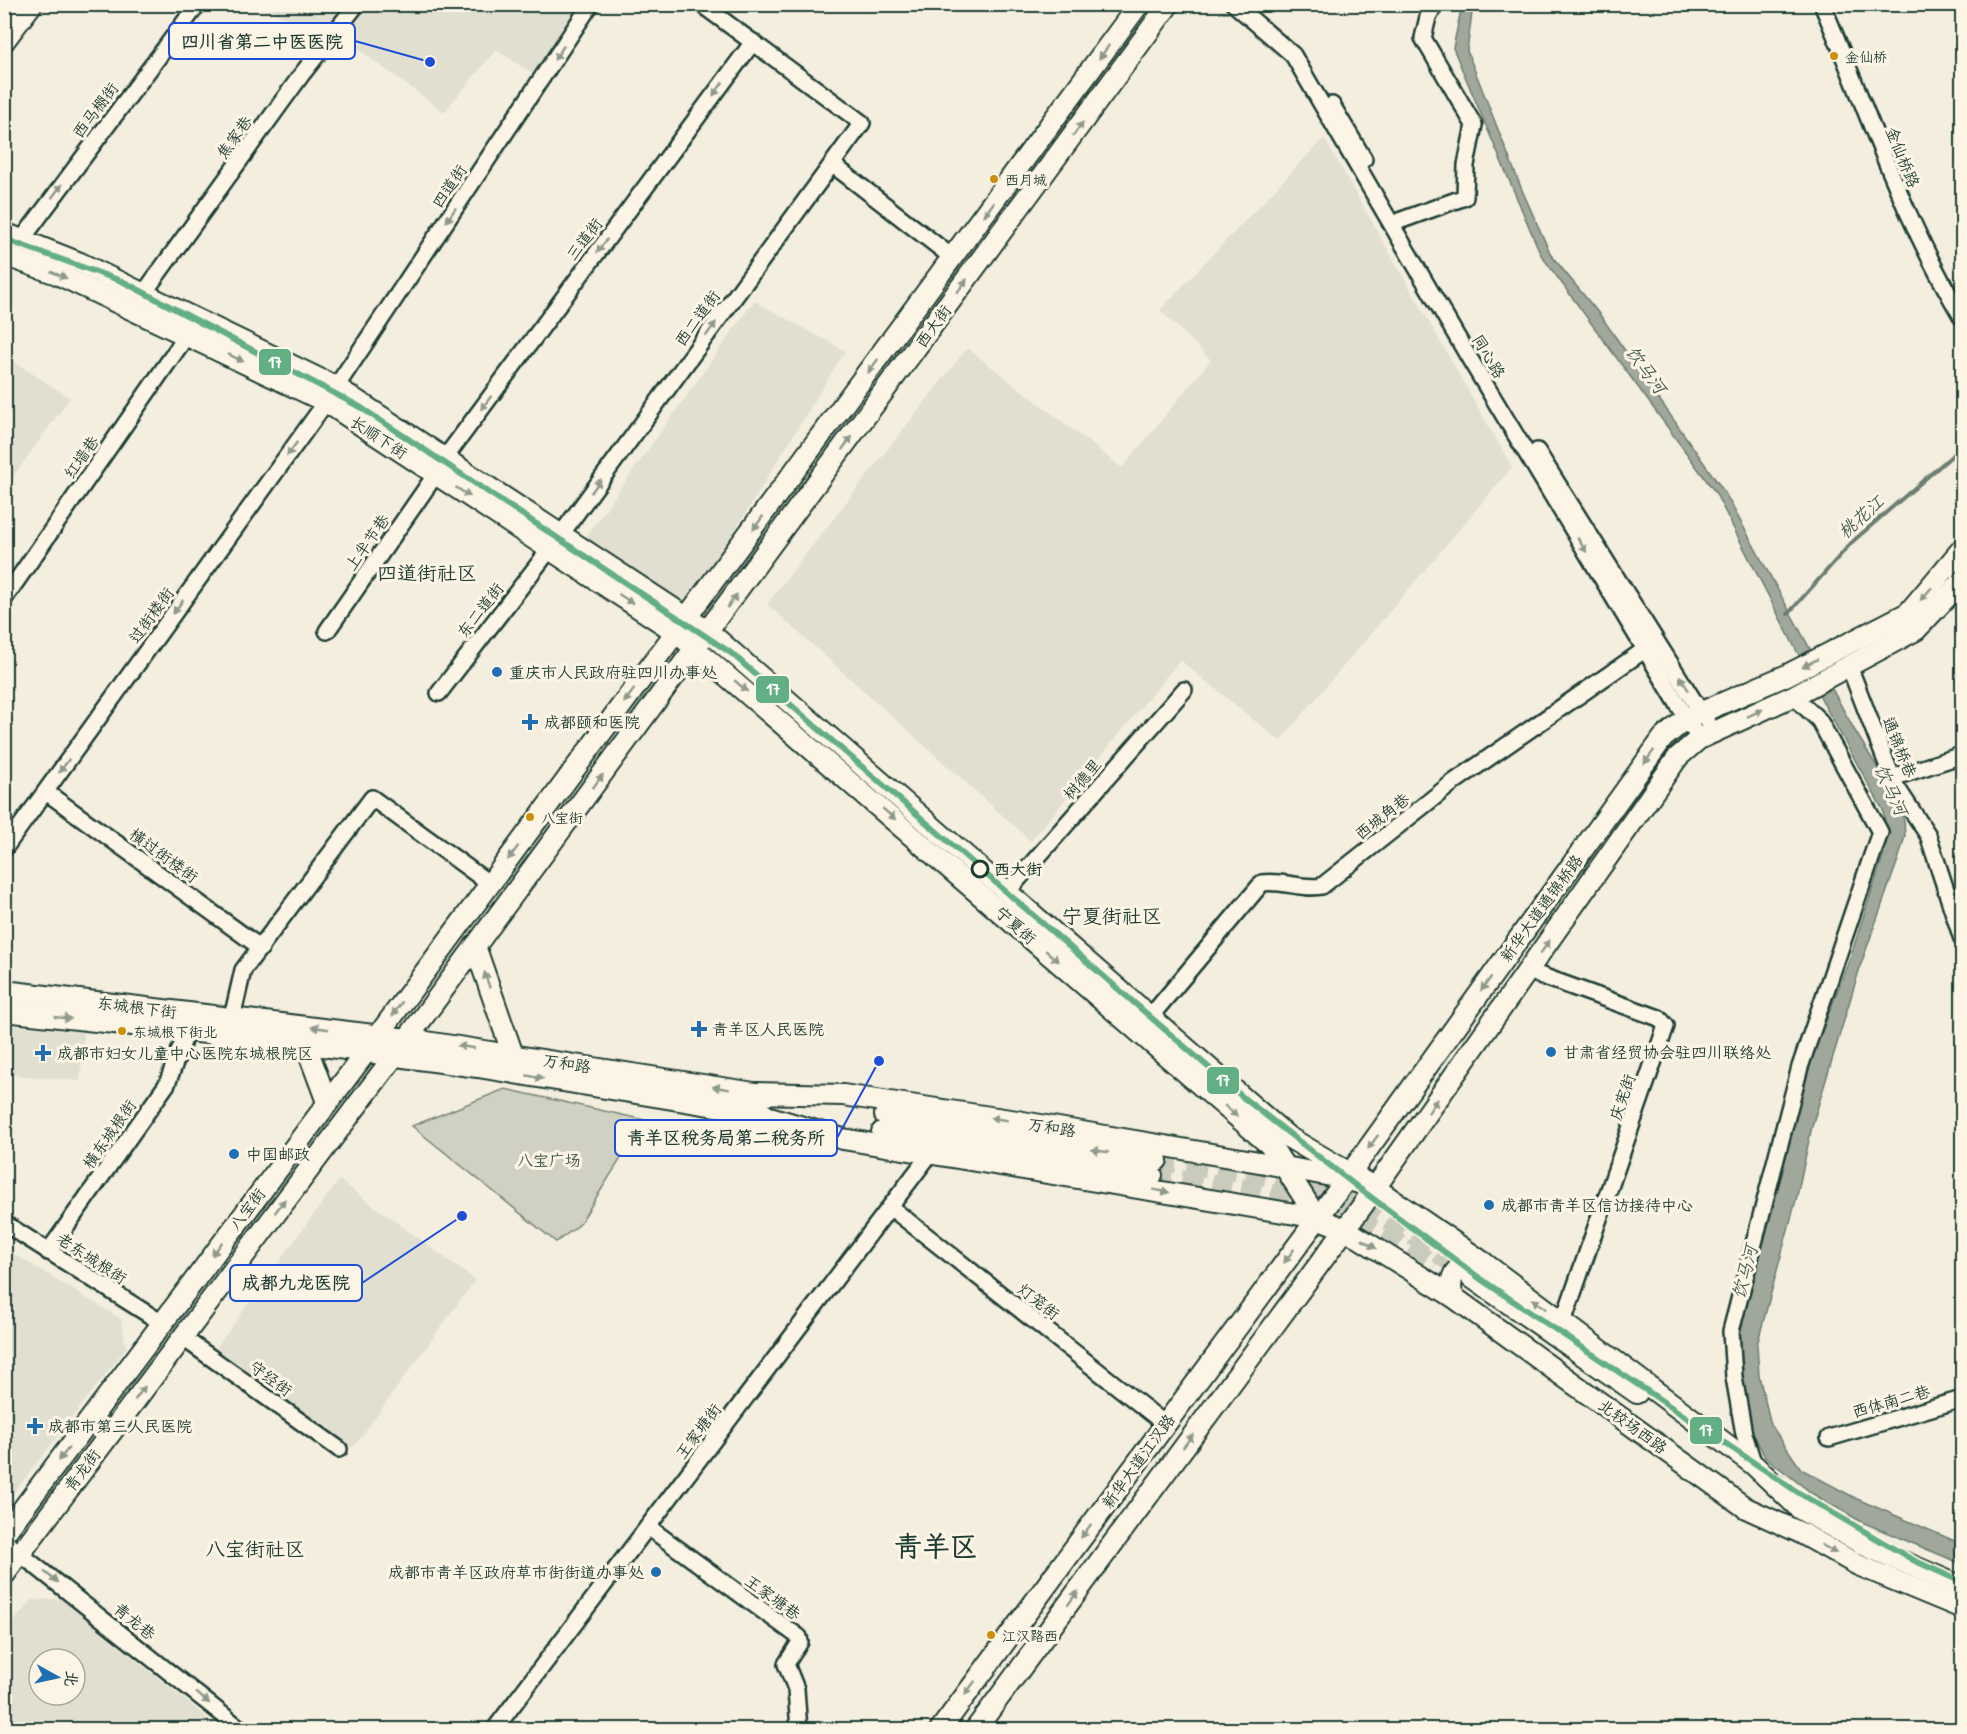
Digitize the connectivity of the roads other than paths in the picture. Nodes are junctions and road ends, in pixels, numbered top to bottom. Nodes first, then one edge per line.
1 (8, 4) edge
2 (32, 4) edge
3 (198, 4) edge
4 (357, 4) edge
5 (591, 4) edge
6 (701, 4) edge
7 (1139, 4) edge
8 (1169, 4) edge
9 (1234, 4) edge
10 (1250, 4) edge
11 (1435, 4) edge
12 (1822, 4) edge
13 (4, 9) edge
14 (4, 41) edge
15 (753, 42) junction
16 (832, 164) junction
17 (1400, 221) junction
18 (14, 235) edge
19 (953, 258) junction
20 (8, 262) edge
21 (144, 293) junction
22 (1962, 317) edge
23 (186, 335) junction
24 (331, 395) junction
25 (441, 466) junction
26 (556, 541) junction
27 (1962, 549) edge
28 (1962, 581) edge
29 (4, 599) edge
30 (682, 625) junction
31 (327, 631) dead end
32 (709, 632) junction
33 (1651, 645) junction
34 (697, 648) junction
35 (1846, 668) junction
36 (1184, 690) dead end
37 (439, 693) dead end
38 (1795, 694) junction
39 (1694, 715) junction
40 (1707, 736) junction
41 (1962, 755) edge
42 (1892, 778) junction
43 (46, 792) junction
44 (4, 849) edge
45 (490, 884) junction
46 (1007, 892) junction
47 (1962, 939) edge
48 (475, 946) junction
49 (261, 948) junction
50 (1528, 971) junction
51 (4, 991) edge
52 (4, 1011) edge
53 (232, 1017) junction
54 (1150, 1017) junction
55 (188, 1031) junction
56 (407, 1039) junction
57 (305, 1044) junction
58 (372, 1044) junction
59 (513, 1054) junction
60 (394, 1058) junction
61 (327, 1102) junction
62 (754, 1103) junction
63 (930, 1154) junction
64 (1155, 1167) tunnel mouth
65 (1287, 1168) junction
66 (1345, 1181) junction
67 (1375, 1188) junction
68 (1363, 1206) joint
69 (890, 1207) junction
70 (1317, 1218) junction
71 (4, 1223) edge
72 (1345, 1229) junction
73 (48, 1251) junction
74 (1467, 1281) junction
75 (1563, 1322) junction
76 (162, 1323) junction
77 (182, 1337) junction
78 (1962, 1399) edge
79 (1165, 1424) junction
80 (1829, 1438) dead end
81 (339, 1449) dead end
82 (1754, 1465) junction
83 (1800, 1509) junction
84 (648, 1527) junction
85 (4, 1534) edge
86 (4, 1541) edge
87 (20, 1553) junction
88 (4, 1575) edge
89 (1962, 1587) edge
90 (1962, 1608) edge
91 (242, 1730) edge
92 (494, 1730) edge
93 (800, 1730) edge
94 (940, 1730) edge
95 (975, 1730) edge

1 - 13 main road
2 - 14 main road
18 -> 3 street, 西马棚街
4 - 21 street, 焦家巷
5 -> 24 street, 四道街
6 - 15 street
7 -> 19 main road, 西大街
32 -> 8 main road, 西大街
9 -> 33 street, 同心路
10 - 17 street
11 - 17 street
12 - 22 street, 金仙桥路
15 - 16 street, 西二道街
15 -> 25 street, 三道街
16 - 19 street
26 -> 16 street, 西二道街
17 - 33 street
18 - 21 main road, 长顺下街
19 -> 30 main road, 西大街
20 -> 23 main road, 长顺下街
21 - 24 main road, 长顺下街
23 -> 24 main road, 长顺下街
23 - 29 street, 红墙巷
24 - 25 main road, 长顺下街
24 -> 43 street, 过街楼街
25 - 26 main road, 长顺下街
25 - 31 street, 上半节巷
26 - 30 main road, 长顺下街
26 - 37 street, 东二道街
27 -> 39 main road, 新华大道通锦桥路
28 - 35 main road
30 - 32 main road, 长顺下街
30 - 34 main road, 长顺下街
30 -> 45 main road, 八宝街
32 - 34 main road, 西大街
32 - 46 main road, 宁夏街
33 - 39 street
33 - 54 street, 西城角巷
48 -> 34 main road, 八宝街
34 -> 65 main road, 宁夏街
35 - 38 main road, 新华大道通锦桥路
35 - 42 street, 通锦桥巷
36 - 46 street, 树德里
40 -> 38 main road, 新华大道通锦桥路
38 - 82 street
39 - 40 street
39 -> 66 main road, 新华大道通锦桥路
50 -> 40 main road, 新华大道通锦桥路
41 - 42 street
42 - 47 street, 通锦桥巷
43 - 44 street, 过街楼街
43 - 49 street, 横过街楼街
45 - 49 street
45 -> 58 main road, 八宝街
46 - 54 main road, 宁夏街
48 - 56 main road, 八宝街
59 -> 48 main road
49 - 53 street
67 -> 50 main road, 新华大道通锦桥路
50 - 75 street, 庆宪街
51 - 53 main road, 东城根下街
52 -> 55 main road, 东城根下街
58 -> 53 main road, 东城根下街
54 - 66 main road, 宁夏街
55 - 57 main road, 东城根下街
55 - 73 street, 横东城根街
56 - 58 main road, 万和路
59 -> 56 main road, 万和路
56 - 60 main road, 八宝街
57 - 58 main road, 东城根下街
57 - 61 main road
58 - 60 main road, 东城根下街
58 - 61 main road, 八宝街
62 -> 59 main road, 万和路
60 -> 62 main road, 万和路
77 -> 60 main road, 八宝街
61 -> 76 main road, 八宝街
62 - 63 main road, 万和路
62 - 64 main road, 万和路
65 -> 62 main road, 万和路
63 - 69 street, 王家塘街
63 -> 70 main road, 万和路
65 - 66 main road, 万和路
65 - 70 main road, 宁夏街
66 - 67 main road, 宁夏街
66 - 70 main road, 新华大道江汉路
67 - 68 main road, 新华大道通锦桥路
67 - 74 main road, 北较场西路
68 - 72 main road, 新华大道江汉路
69 - 79 street, 灯笼街
69 - 84 street, 王家塘街
70 - 72 main road, 北较场西路
70 -> 79 main road, 新华大道江汉路
71 - 73 street, 老东城根街
72 -> 74 main road, 北较场西路
95 -> 72 main road, 新华大道江汉路
73 - 76 street, 老东城根街
75 -> 74 main road, 北较场西路
74 - 83 main road
74 -> 90 main road, 北较场西路
75 - 82 main road, 北较场西路
76 -> 85 main road, 青龙街
77 - 81 street, 守经街
87 -> 77 main road, 青龙街
78 - 80 street, 西体南二巷
79 -> 94 main road, 新华大道江汉路
82 - 83 main road, 北较场西路
83 - 89 main road, 北较场西路
84 - 92 street, 王家塘街
84 - 93 street, 王家塘巷
86 - 87 street, 青龙巷
87 - 88 main road, 青龙街
87 -> 91 street, 青龙巷

